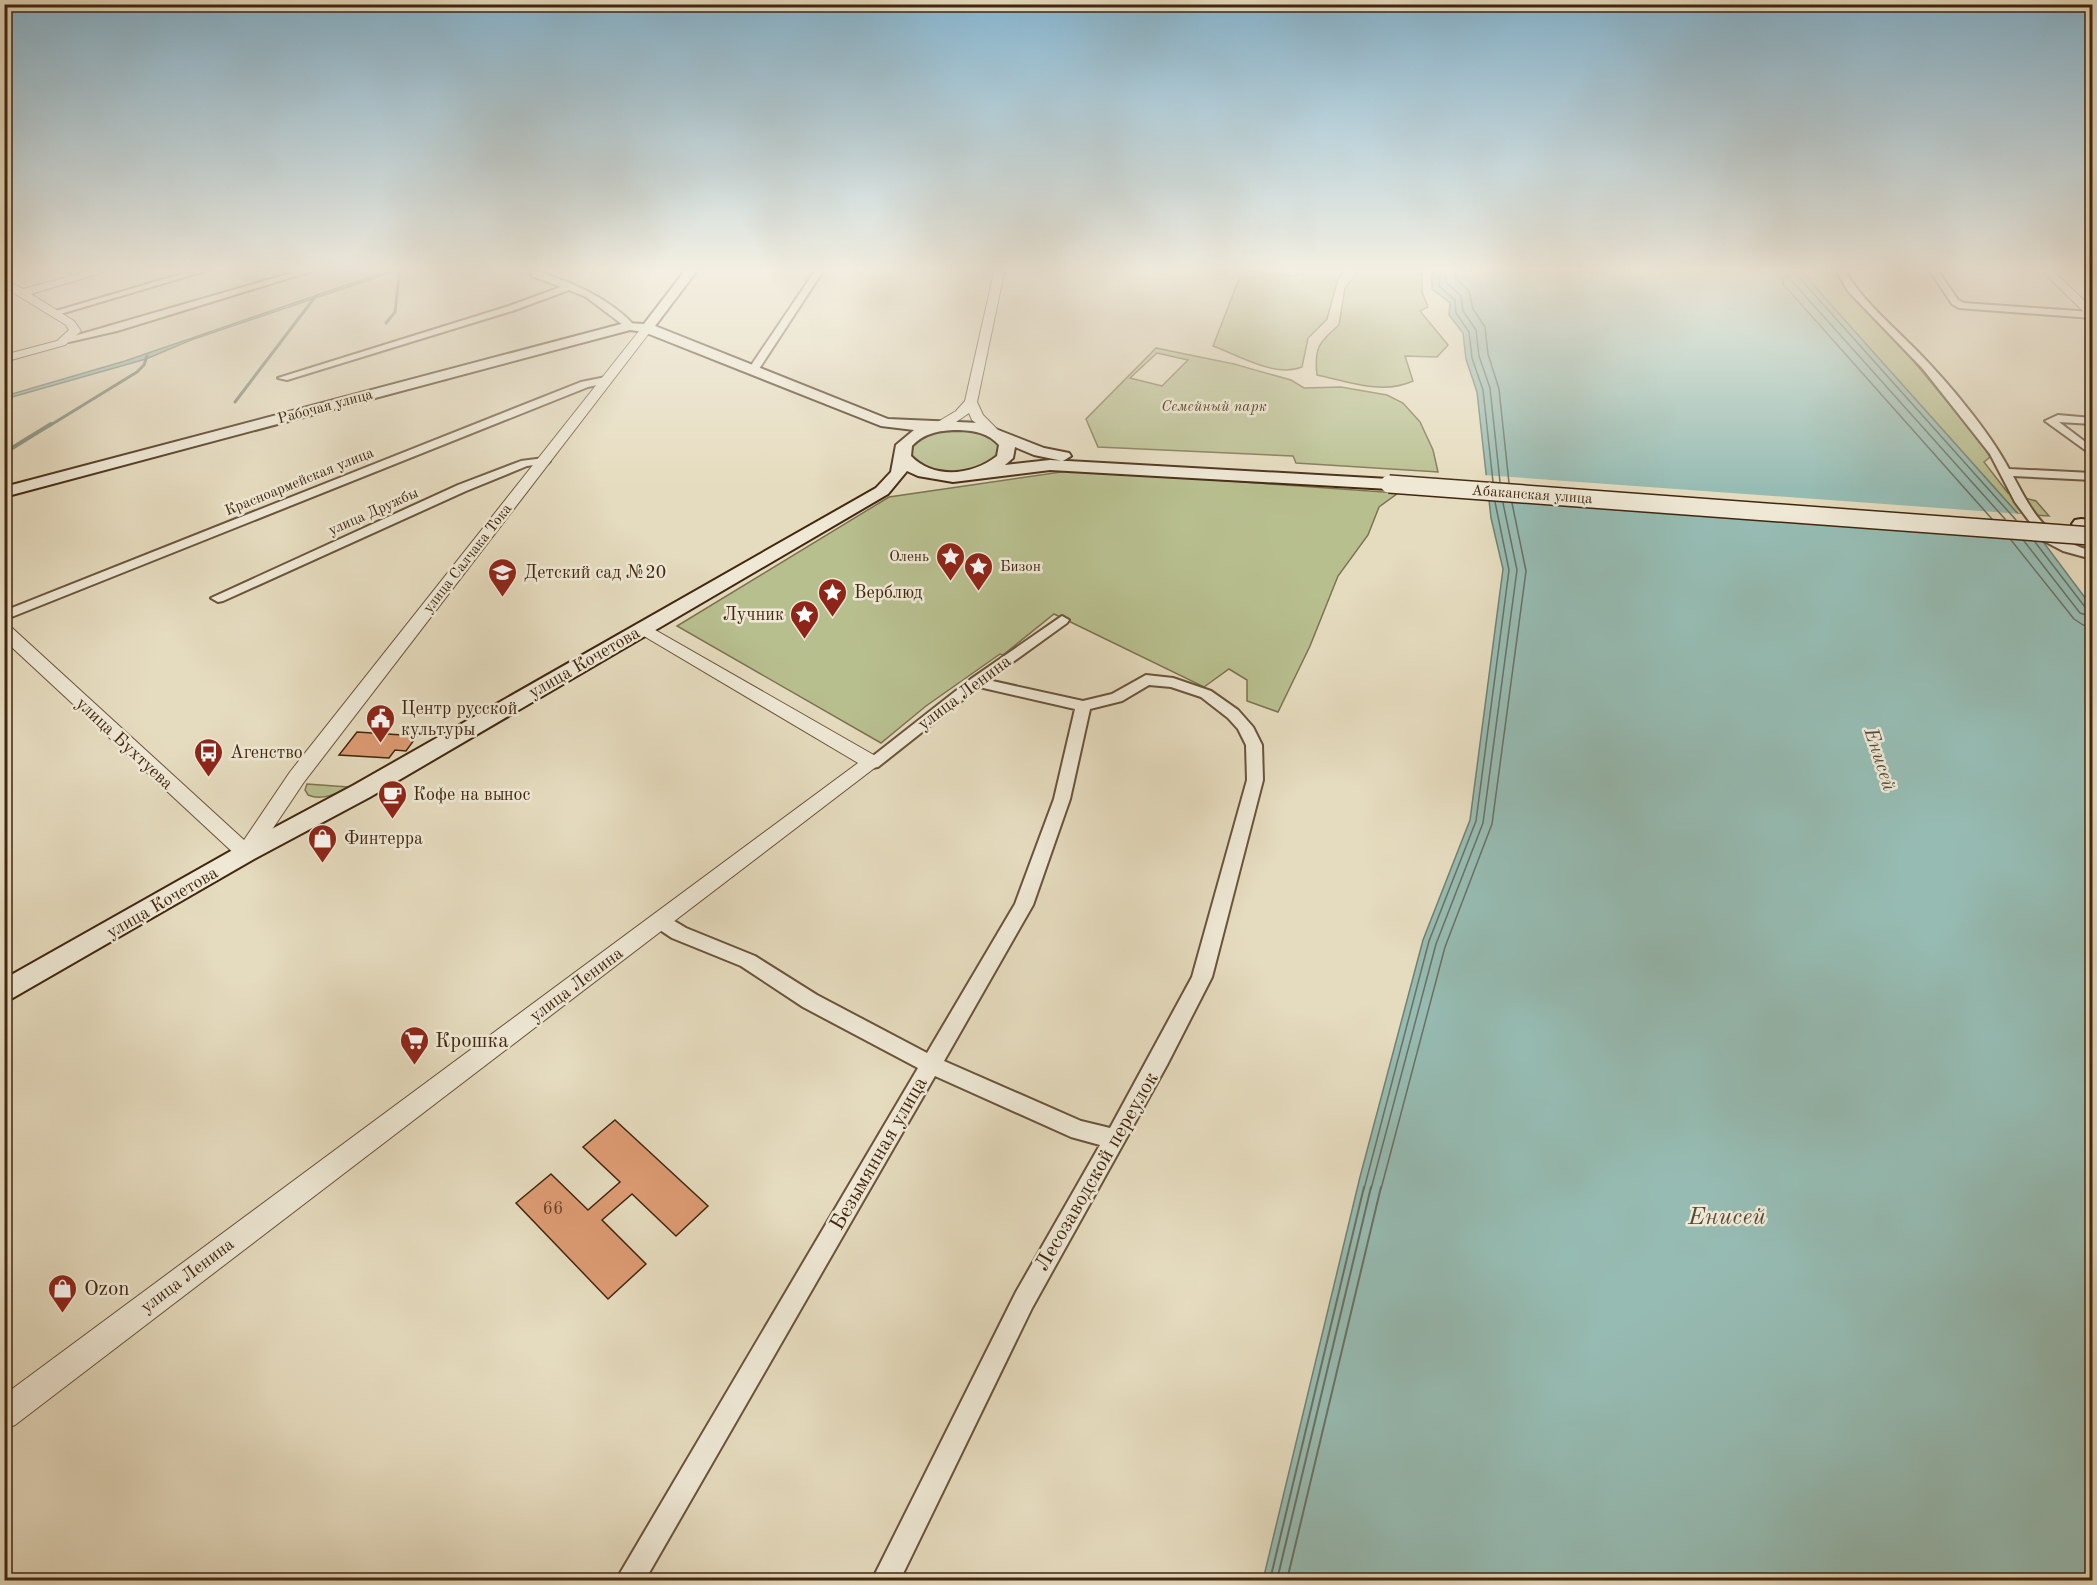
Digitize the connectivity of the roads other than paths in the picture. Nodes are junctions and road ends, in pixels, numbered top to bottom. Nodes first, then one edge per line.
1 (63, 342) edge
2 (400, 342) edge
3 (570, 342) edge
4 (636, 342) edge
5 (682, 342) edge
6 (772, 342) edge
7 (983, 342) edge
8 (1903, 342) edge
9 (4, 359) edge
10 (753, 370) junction
11 (283, 378) dead end
12 (606, 380) junction
13 (970, 402) junction
14 (2092, 421) edge
15 (886, 423) junction
16 (939, 427) junction
17 (995, 433) junction
18 (902, 452) junction
19 (2092, 452) edge
20 (544, 461) junction
21 (2006, 472) junction
22 (969, 475) junction
23 (2092, 476) edge
24 (1389, 479) junction
25 (882, 491) junction
26 (4, 492) edge
27 (2089, 530) edge
28 (2092, 555) edge
29 (218, 598) dead end
30 (4, 616) edge
31 (1062, 620) dead end
32 (643, 628) junction
33 (4, 630) edge
34 (976, 682) junction
35 (1083, 706) junction
36 (872, 763) junction
37 (246, 853) junction
38 (660, 921) junction
39 (4, 992) edge
40 (929, 1064) junction
41 (1114, 1139) junction
42 (4, 1414) edge
43 (630, 1581) edge
44 (886, 1581) edge

1 - 9 street
2 - 11 street
3 - 26 main road, Рабочая улица
4 - 12 street, улица Салчака Тока
5 - 10 main road
6 - 10 street
7 - 13 street
8 - 21 street
10 - 15 main road
12 - 20 street, улица Салчака Тока
12 - 30 street, Красноармейская улица
13 - 16 street
13 - 17 street
14 - 19 street
15 - 16 main road
15 - 18 main road
16 - 17 main road, Абаканская улица
16 - 18 main road
17 - 22 main road
17 - 24 main road, Абаканская улица
18 - 22 main road
18 - 25 main road, улица Кочетова
20 - 29 street, улица Дружбы
20 - 37 street, улица Салчака Тока
21 - 23 street
21 - 28 street
22 - 24 main road, Абаканская улица
22 - 25 main road, улица Кочетова
24 - 27 main road, Абаканская улица, bridge
25 - 32 main road, улица Кочетова
31 - 34 street, улица Ленина
32 - 36 street
32 - 37 main road, улица Кочетова
33 - 37 street, улица Бухтуева
34 - 35 street
34 - 36 street, улица Ленина
35 - 40 street, Безымянная улица
35 - 41 street, Лесозаводской переулок
36 - 38 street, улица Ленина
37 - 39 main road, улица Кочетова
38 - 40 street
38 - 42 street, улица Ленина
40 - 41 street
40 - 43 street, Безымянная улица
41 - 44 street, Лесозаводской переулок

